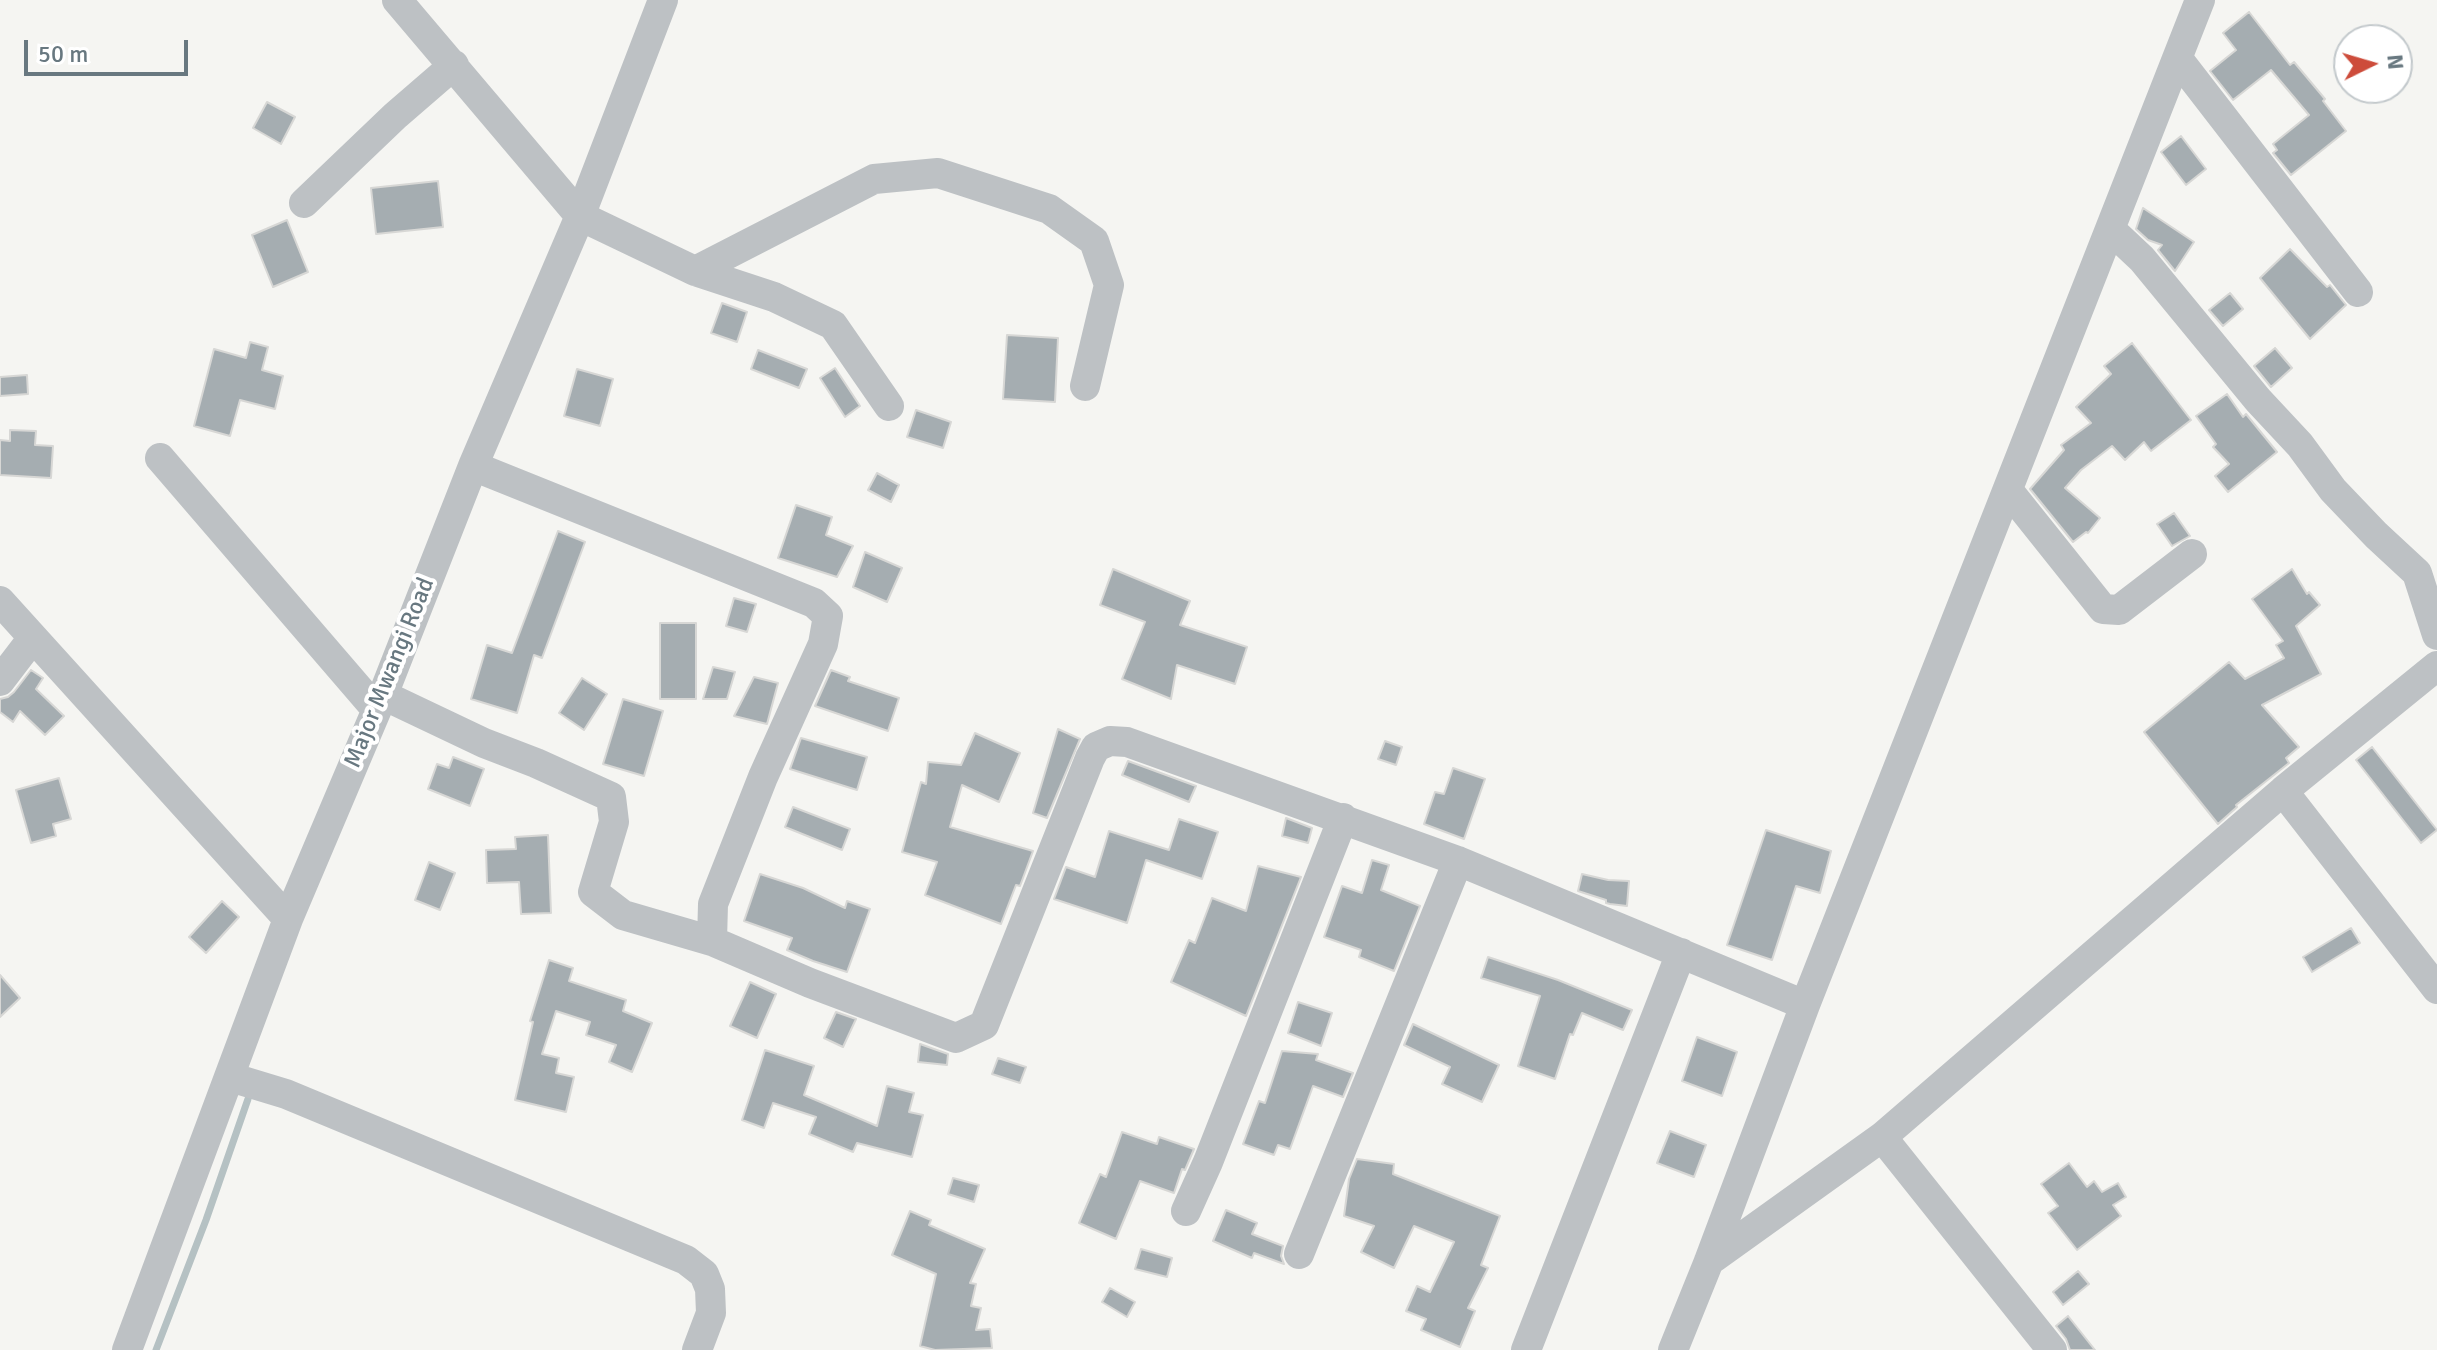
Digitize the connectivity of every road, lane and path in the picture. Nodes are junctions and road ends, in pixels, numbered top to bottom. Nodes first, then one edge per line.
1 (397, 0) edge
2 (663, 0) edge
3 (2200, 0) edge
4 (2178, 59) junction
5 (454, 65) junction
6 (304, 203) dead end
7 (580, 216) junction
8 (2110, 229) junction
9 (695, 271) junction
10 (2358, 292) dead end
11 (1085, 386) dead end
12 (889, 406) dead end
13 (160, 458) dead end
14 (473, 466) junction
15 (2008, 490) junction
16 (2192, 554) dead end
17 (0, 601) edge
18 (2437, 635) edge
19 (32, 639) junction
20 (2437, 666) edge
21 (0, 681) edge
22 (380, 702) junction
23 (2283, 791) junction
24 (1343, 818) junction
25 (1458, 861) junction
26 (288, 919) junction
27 (712, 941) junction
28 (1681, 953) junction
29 (2437, 989) edge
30 (1805, 1005) junction
31 (230, 1077) junction
32 (1882, 1137) junction
33 (1186, 1211) dead end
34 (1299, 1254) dead end
35 (1709, 1261) junction
36 (127, 1350) edge
37 (697, 1350) edge
38 (1526, 1350) edge
39 (1673, 1350) edge
40 (2052, 1350) edge

1 - 5 street
2 - 7 street, Major Mwangi Road
3 - 4 street
4 - 8 street
4 - 10 street
5 - 6 street
5 - 7 street
7 - 9 street
7 - 14 street, Major Mwangi Road
8 - 15 street
8 - 18 street
9 - 11 street
9 - 12 street
13 - 22 street
14 - 22 street, Major Mwangi Road
14 - 27 street
15 - 16 street
15 - 30 street
17 - 19 street
19 - 21 street
19 - 26 street
20 - 23 street
22 - 26 street, Major Mwangi Road
22 - 27 street
23 - 29 street
23 - 32 street
24 - 25 street
24 - 27 street
24 - 33 street
25 - 28 street
25 - 34 street
26 - 31 street, Major Mwangi Road
28 - 30 street
28 - 38 street
30 - 35 street
31 - 36 street, Major Mwangi Road
31 - 37 street
32 - 35 street
32 - 40 street
35 - 39 street

